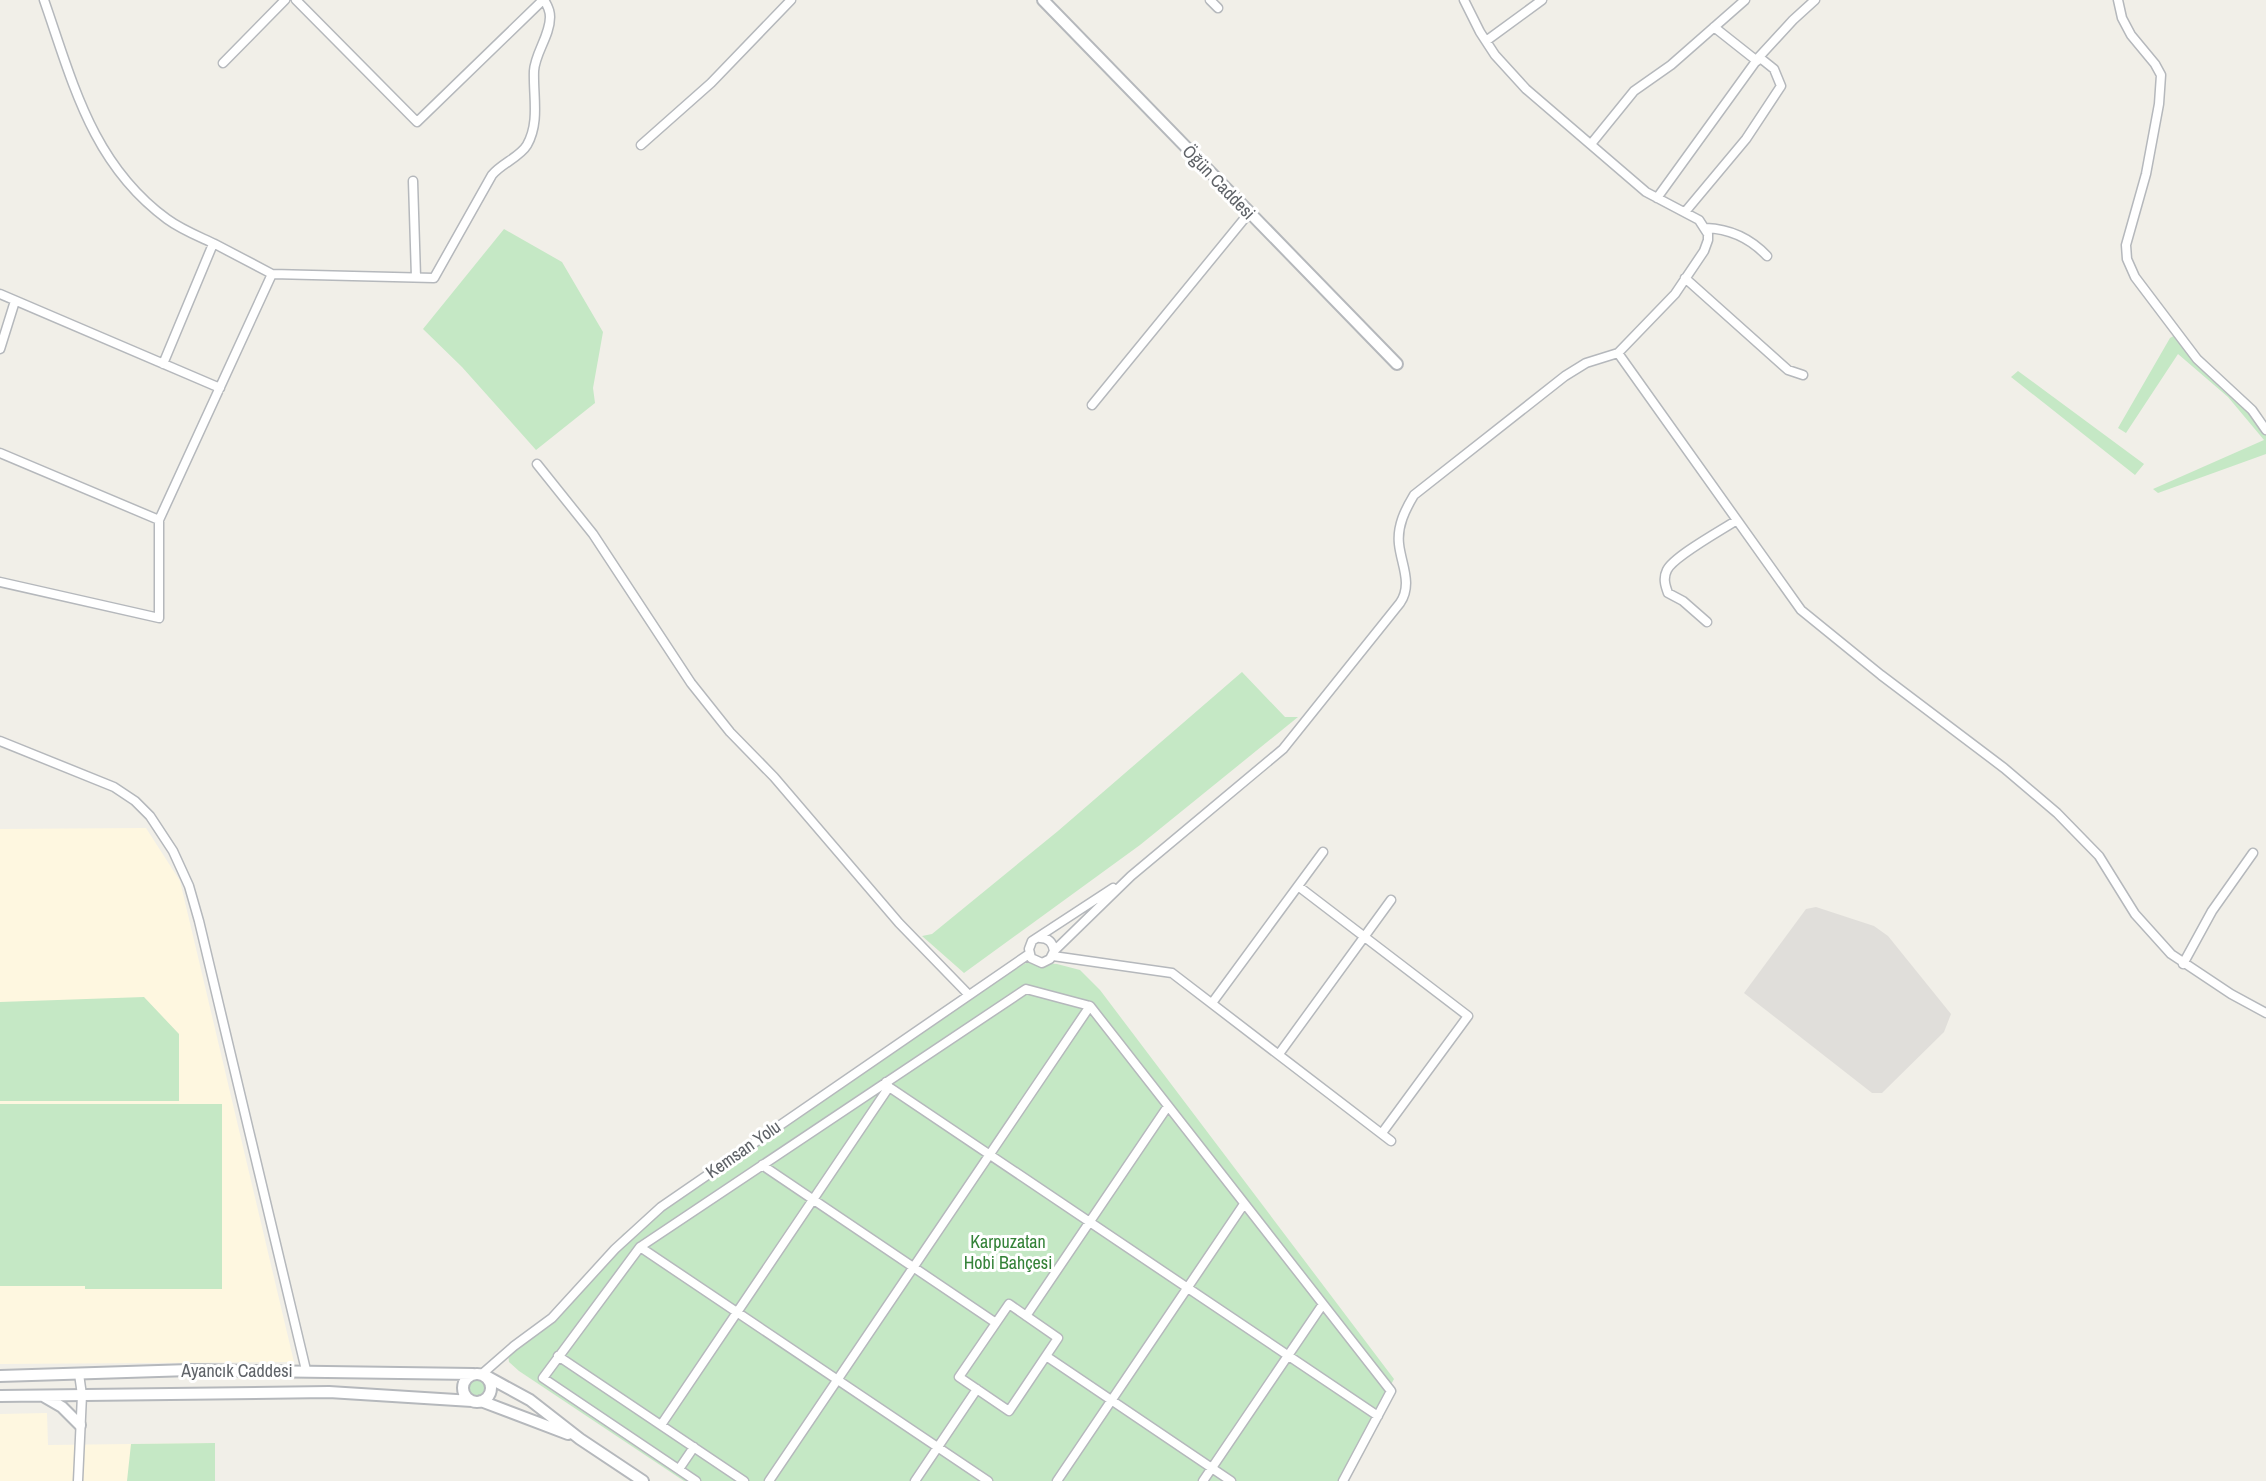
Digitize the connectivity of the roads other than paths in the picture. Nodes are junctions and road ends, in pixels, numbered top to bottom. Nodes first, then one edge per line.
1 (44, 0) edge
2 (285, 0) edge
3 (296, 0) edge
4 (544, 0) edge
5 (791, 0) edge
6 (1043, 0) edge
7 (1210, 0) edge
8 (1464, 0) edge
9 (1542, 0) edge
10 (1745, 0) edge
11 (1815, 0) edge
12 (2118, 0) edge
13 (1218, 8) dead end
14 (1714, 27) junction
15 (1486, 41) junction
16 (1758, 59) junction
17 (223, 63) dead end
18 (1592, 144) junction
19 (641, 145) dead end
20 (413, 181) dead end
21 (1657, 198) junction
22 (1685, 212) junction
23 (1249, 213) junction
24 (1706, 228) junction
25 (213, 244) junction
26 (1767, 256) dead end
27 (272, 274) junction
28 (416, 277) junction
29 (1685, 278) junction
30 (0, 294) edge
31 (15, 301) junction
32 (0, 349) edge
33 (1618, 353) junction
34 (163, 364) junction
35 (1397, 364) dead end
36 (1803, 375) dead end
37 (220, 388) junction
38 (1092, 405) dead end
39 (2266, 430) edge
40 (0, 453) edge
41 (537, 464) dead end
42 (159, 520) junction
43 (1737, 520) junction
44 (0, 582) edge
45 (1707, 622) dead end
46 (0, 741) edge
47 (1323, 852) dead end
48 (2253, 853) dead end
49 (1131, 876) junction
50 (1298, 886) junction
51 (1391, 900) dead end
52 (1365, 937) junction
53 (1040, 938) junction
54 (1029, 954) junction
55 (1053, 954) junction
56 (2183, 964) junction
57 (968, 994) junction
58 (1212, 1003) junction
59 (1090, 1006) junction
60 (2266, 1013) edge
61 (1279, 1054) junction
62 (887, 1085) junction
63 (1168, 1106) junction
64 (1382, 1133) junction
65 (1391, 1141) dead end
66 (989, 1155) junction
67 (762, 1165) junction
68 (813, 1200) junction
69 (1244, 1204) junction
70 (1089, 1222) junction
71 (640, 1247) junction
72 (913, 1267) junction
73 (1188, 1288) junction
74 (1323, 1304) junction
75 (737, 1312) junction
76 (1026, 1316) junction
77 (996, 1323) junction
78 (1288, 1355) junction
79 (558, 1356) junction
80 (1046, 1356) junction
81 (306, 1370) junction
82 (79, 1374) junction
83 (480, 1375) junction
84 (0, 1376) edge
85 (837, 1380) junction
86 (977, 1389) junction
87 (40, 1395) junction
88 (82, 1395) junction
89 (0, 1396) edge
90 (1112, 1400) junction
91 (477, 1401) junction
92 (1378, 1416) junction
93 (80, 1425) junction
94 (661, 1425) junction
95 (580, 1439) junction
96 (694, 1447) junction
97 (938, 1447) junction
98 (1212, 1468) junction
99 (679, 1469) junction
100 (78, 1481) edge
101 (643, 1481) edge
102 (696, 1481) edge
103 (744, 1481) edge
104 (769, 1481) edge
105 (915, 1481) edge
106 (988, 1481) edge
107 (1057, 1481) edge
108 (1203, 1481) edge
109 (1231, 1481) edge
110 (1343, 1481) edge

1 - 25 street
2 - 17 street
3 - 4 street
4 - 28 street
5 - 19 street
6 - 23 street, Öğün Caddesi
7 - 13 street
8 - 15 street
9 - 15 street
10 - 14 street
11 - 16 street
12 - 39 street
14 - 16 street
14 - 18 street
15 - 18 street
16 - 21 street
16 - 22 street
18 - 21 street
20 - 28 street
21 - 22 street
22 - 24 street
23 - 35 street, Öğün Caddesi
23 - 38 street
24 - 26 street
24 - 29 street
25 - 27 street
25 - 34 street
27 - 28 street
27 - 37 street
29 - 33 street
29 - 36 street
30 - 31 street
31 - 32 street
31 - 34 street
33 - 43 street
33 - 49 street
34 - 37 street
37 - 42 street
40 - 42 street
41 - 57 street
42 - 44 street
43 - 45 street
43 - 56 street
46 - 81 street
47 - 50 street
48 - 56 street
49 - 53 street
49 - 55 street
50 - 52 street
50 - 58 street
51 - 52 street
52 - 61 street
52 - 64 street
53 - 54 street
53 - 55 street
54 - 55 street
54 - 57 street, Kemsan Yolu
55 - 58 street
56 - 60 street
57 - 83 street, Kemsan Yolu
58 - 61 street
59 - 62 street
59 - 63 street
59 - 66 street
61 - 64 street
62 - 66 street
62 - 67 street
62 - 68 street
63 - 69 street
63 - 70 street
64 - 65 street
66 - 70 street
66 - 72 street
67 - 68 street
67 - 71 street
68 - 72 street
68 - 75 street
69 - 73 street
69 - 74 street
70 - 73 street
70 - 76 street
71 - 75 street
71 - 79 street
72 - 77 street
72 - 85 street
73 - 78 street
73 - 90 street
74 - 78 street
74 - 92 street
75 - 85 street
75 - 94 street
76 - 77 street
76 - 80 street
77 - 86 street
78 - 92 street
78 - 98 street
79 - 94 street
79 - 99 street
80 - 86 street
80 - 90 street
81 - 82 street, Ayancık Caddesi
81 - 83 street, Ayancık Caddesi
82 - 84 street, Ayancık Caddesi
82 - 88 street
83 - 91 street
83 - 91 street
83 - 95 street, Ayancık Caddesi
85 - 97 street
85 - 104 street
86 - 97 street
87 - 88 street, Ayancık Caddesi
87 - 89 street, Ayancık Caddesi
87 - 93 street
88 - 91 street, Ayancık Caddesi
88 - 93 street
90 - 98 street
90 - 107 street
91 - 95 street, Ayancık Caddesi
92 - 110 street
93 - 100 street
94 - 96 street
95 - 101 street, Ayancık Caddesi
96 - 99 street
96 - 103 street
97 - 105 street
97 - 106 street
98 - 108 street
98 - 109 street
99 - 102 street

